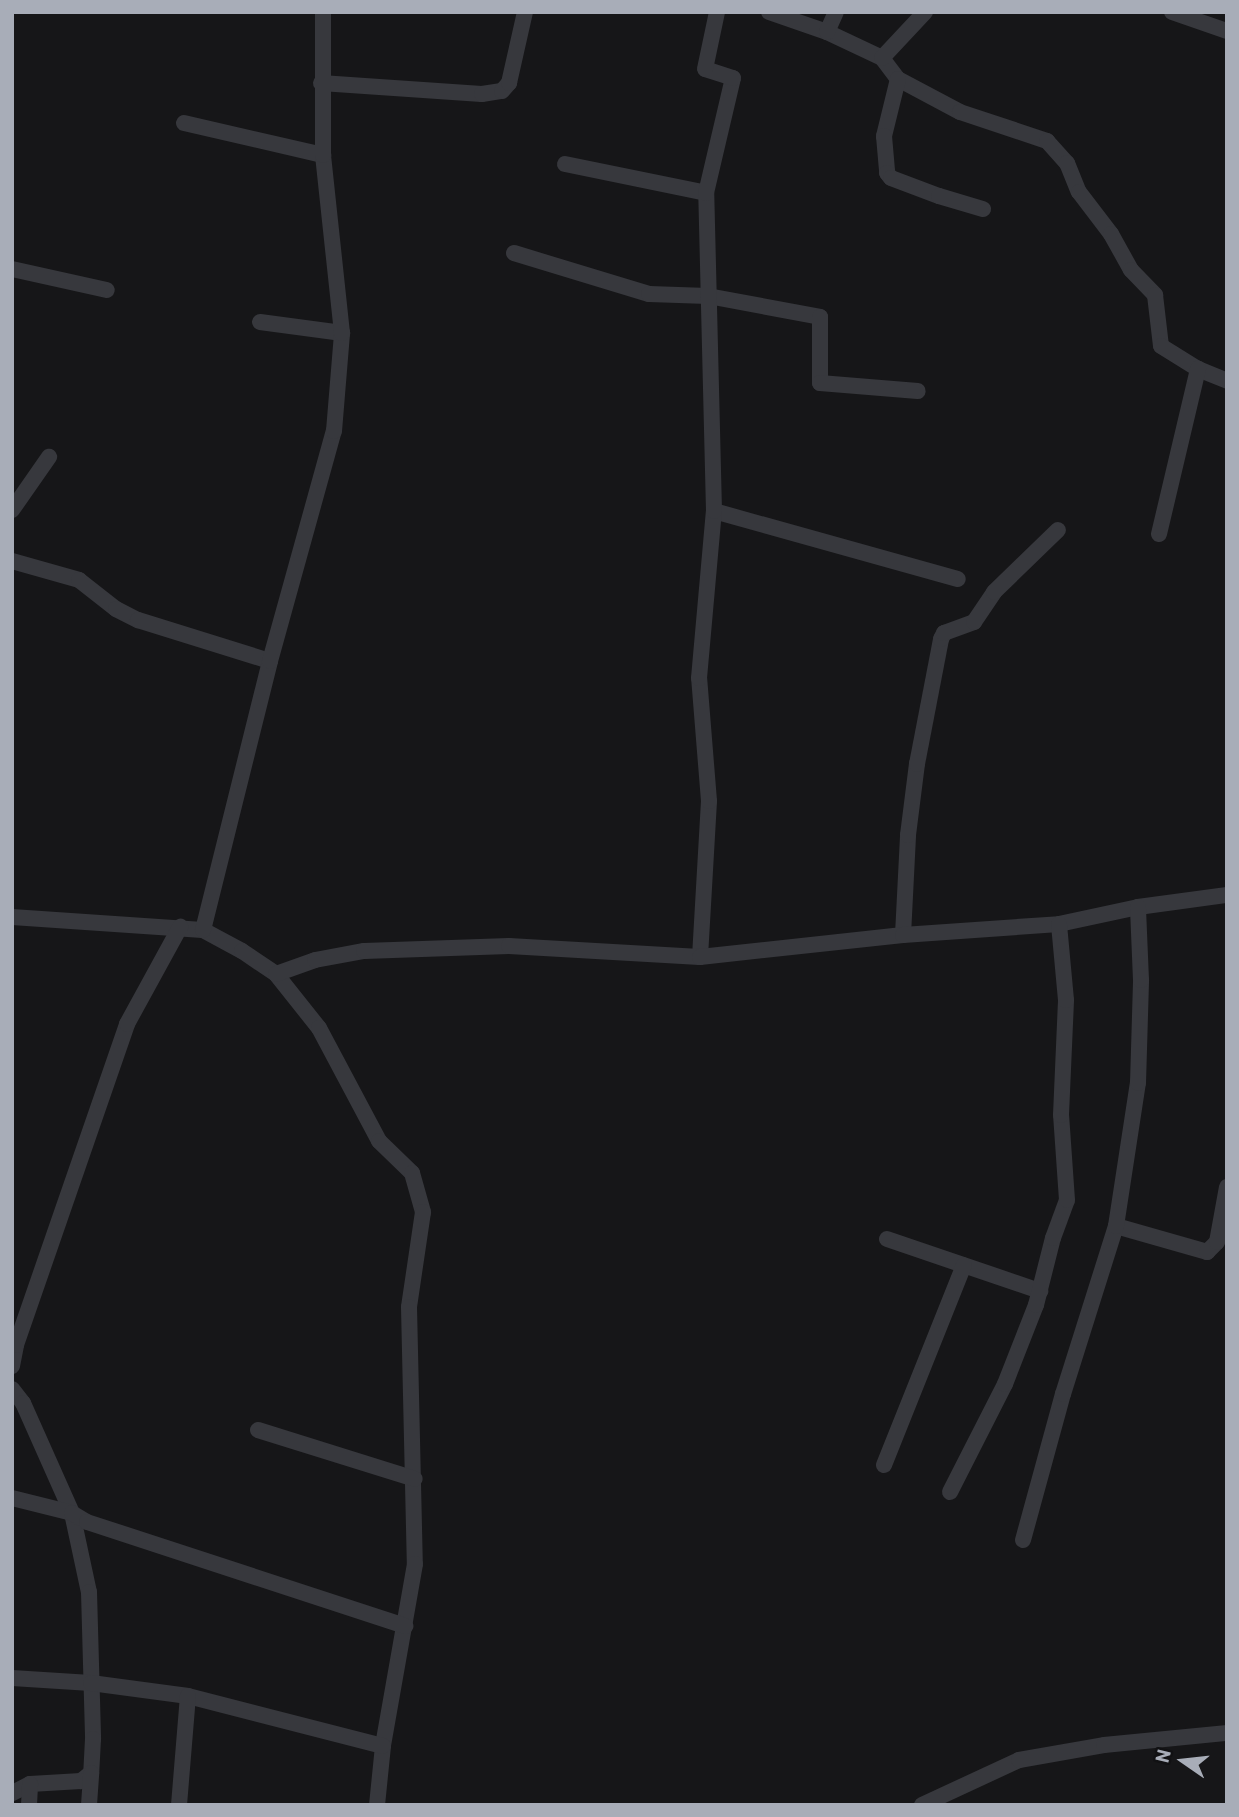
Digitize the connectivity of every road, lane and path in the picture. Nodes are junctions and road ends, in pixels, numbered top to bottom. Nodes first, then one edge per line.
1 (323, 12) edge
2 (525, 12) edge
3 (717, 12) edge
4 (769, 12) edge
5 (836, 12) edge
6 (925, 12) edge
7 (1172, 12) edge
8 (1227, 31) edge
9 (827, 32) junction
10 (882, 58) junction
11 (898, 79) junction
12 (321, 83) junction
13 (184, 123) dead end
14 (323, 155) junction
15 (565, 164) dead end
16 (706, 192) junction
17 (984, 209) dead end
18 (514, 253) dead end
19 (12, 270) edge
20 (107, 290) dead end
21 (708, 296) junction
22 (260, 322) dead end
23 (342, 333) junction
24 (1198, 369) junction
25 (1227, 382) edge
26 (918, 391) dead end
27 (49, 457) dead end
28 (12, 510) edge
29 (714, 511) junction
30 (1058, 530) dead end
31 (1159, 534) dead end
32 (12, 561) edge
33 (958, 579) dead end
34 (270, 661) junction
35 (1227, 895) edge
36 (1138, 907) junction
37 (12, 917) edge
38 (1059, 924) junction
39 (180, 927) junction
40 (203, 930) junction
41 (903, 935) junction
42 (700, 957) junction
43 (276, 974) junction
44 (1227, 1187) edge
45 (1116, 1226) junction
46 (887, 1239) dead end
47 (964, 1265) junction
48 (1040, 1291) junction
49 (12, 1366) edge
50 (12, 1389) edge
51 (258, 1430) dead end
52 (884, 1465) dead end
53 (415, 1479) junction
54 (950, 1492) dead end
55 (12, 1498) edge
56 (72, 1513) junction
57 (1023, 1540) dead end
58 (405, 1626) junction
59 (12, 1678) edge
60 (91, 1684) junction
61 (188, 1696) junction
62 (1227, 1733) edge
63 (383, 1746) junction
64 (91, 1773) junction
65 (30, 1784) junction
66 (12, 1793) edge
67 (29, 1805) edge
68 (89, 1805) edge
69 (179, 1805) edge
70 (377, 1805) edge
71 (922, 1805) edge

1 - 12 street
2 - 12 street
3 - 16 street
4 - 9 street
5 - 9 street
6 - 10 street
7 - 8 street
9 - 10 street
10 - 11 street
11 - 17 street
11 - 24 street
12 - 14 street
13 - 14 street
14 - 23 street
15 - 16 street
16 - 21 street
18 - 21 street
19 - 20 street
21 - 26 street
21 - 29 street
22 - 23 street
23 - 34 street
24 - 25 street
24 - 31 street
27 - 28 street
29 - 33 street
29 - 42 street
30 - 41 street
32 - 34 street
34 - 40 street
35 - 36 street
36 - 38 street
36 - 45 street
37 - 39 street
38 - 41 street
38 - 48 street
39 - 40 street
39 - 49 street
40 - 43 street
41 - 42 street
42 - 43 street
43 - 53 street
44 - 45 street
45 - 57 street
46 - 47 street
47 - 48 street
47 - 52 street
48 - 54 street
50 - 56 street
51 - 53 street
53 - 58 street
55 - 56 street
56 - 58 street
56 - 60 street
58 - 63 street
59 - 60 street
60 - 61 street
60 - 64 street
61 - 63 street
61 - 69 street
62 - 71 street
63 - 70 street
64 - 65 street
64 - 68 street
65 - 66 street
65 - 67 street

